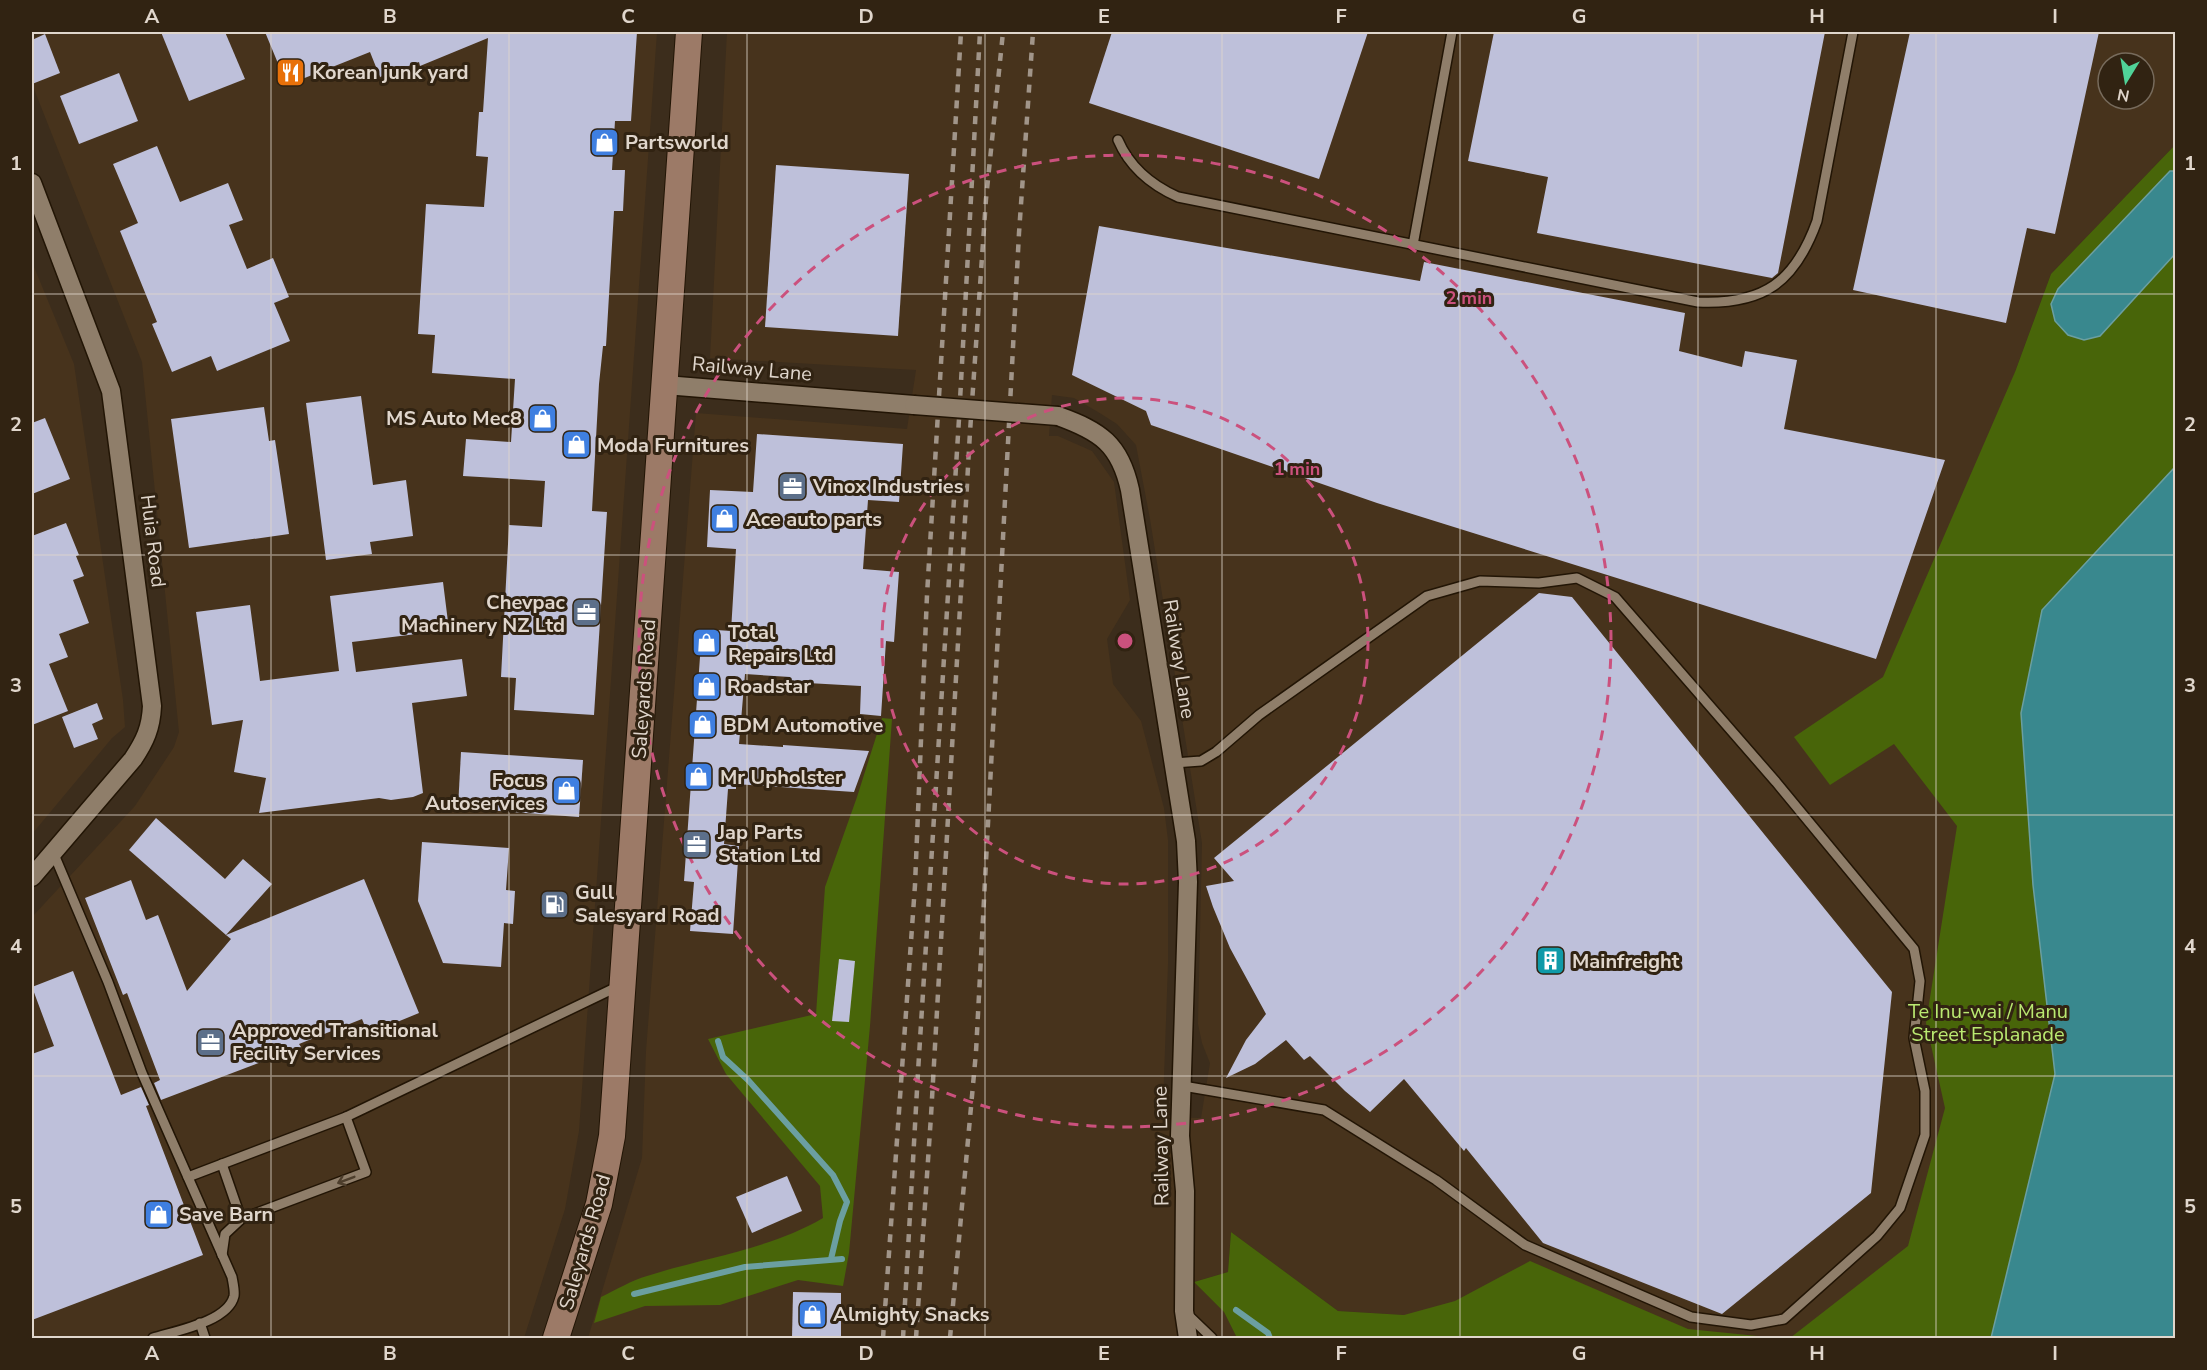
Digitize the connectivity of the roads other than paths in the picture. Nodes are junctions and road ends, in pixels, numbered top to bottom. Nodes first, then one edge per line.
1 (689, 32) edge
2 (1452, 32) edge
3 (1853, 32) edge
4 (1118, 140) dead end
5 (32, 183) edge
6 (1413, 245) junction
7 (665, 385) junction
8 (1174, 763) junction
9 (53, 852) junction
10 (32, 877) edge
11 (623, 984) junction
12 (1183, 1086) junction
13 (346, 1117) junction
14 (222, 1164) junction
15 (188, 1177) junction
16 (241, 1219) junction
17 (222, 1255) junction
18 (1184, 1311) junction
19 (200, 1323) junction
20 (153, 1338) edge
21 (205, 1338) edge
22 (556, 1338) edge
23 (1188, 1338) edge
24 (1212, 1338) edge

1 - 7 main road, Saleyards Road
2 - 6 lane
3 - 6 lane
4 - 6 lane
5 - 9 street, Huia Road
7 - 8 street, Railway Lane, bridge
7 - 11 main road, Saleyards Road
8 - 12 street, Railway Lane
8 - 12 lane
9 - 10 street, Huia Road
9 - 15 lane
11 - 13 lane
11 - 22 main road, Saleyards Road
12 - 18 street, Railway Lane
13 - 14 lane
13 -> 16 lane
14 - 15 lane
14 - 16 lane
15 - 17 lane
16 - 17 lane
17 - 19 lane
18 - 23 street, Railway Lane
18 - 24 lane
19 - 20 lane
19 - 21 lane

